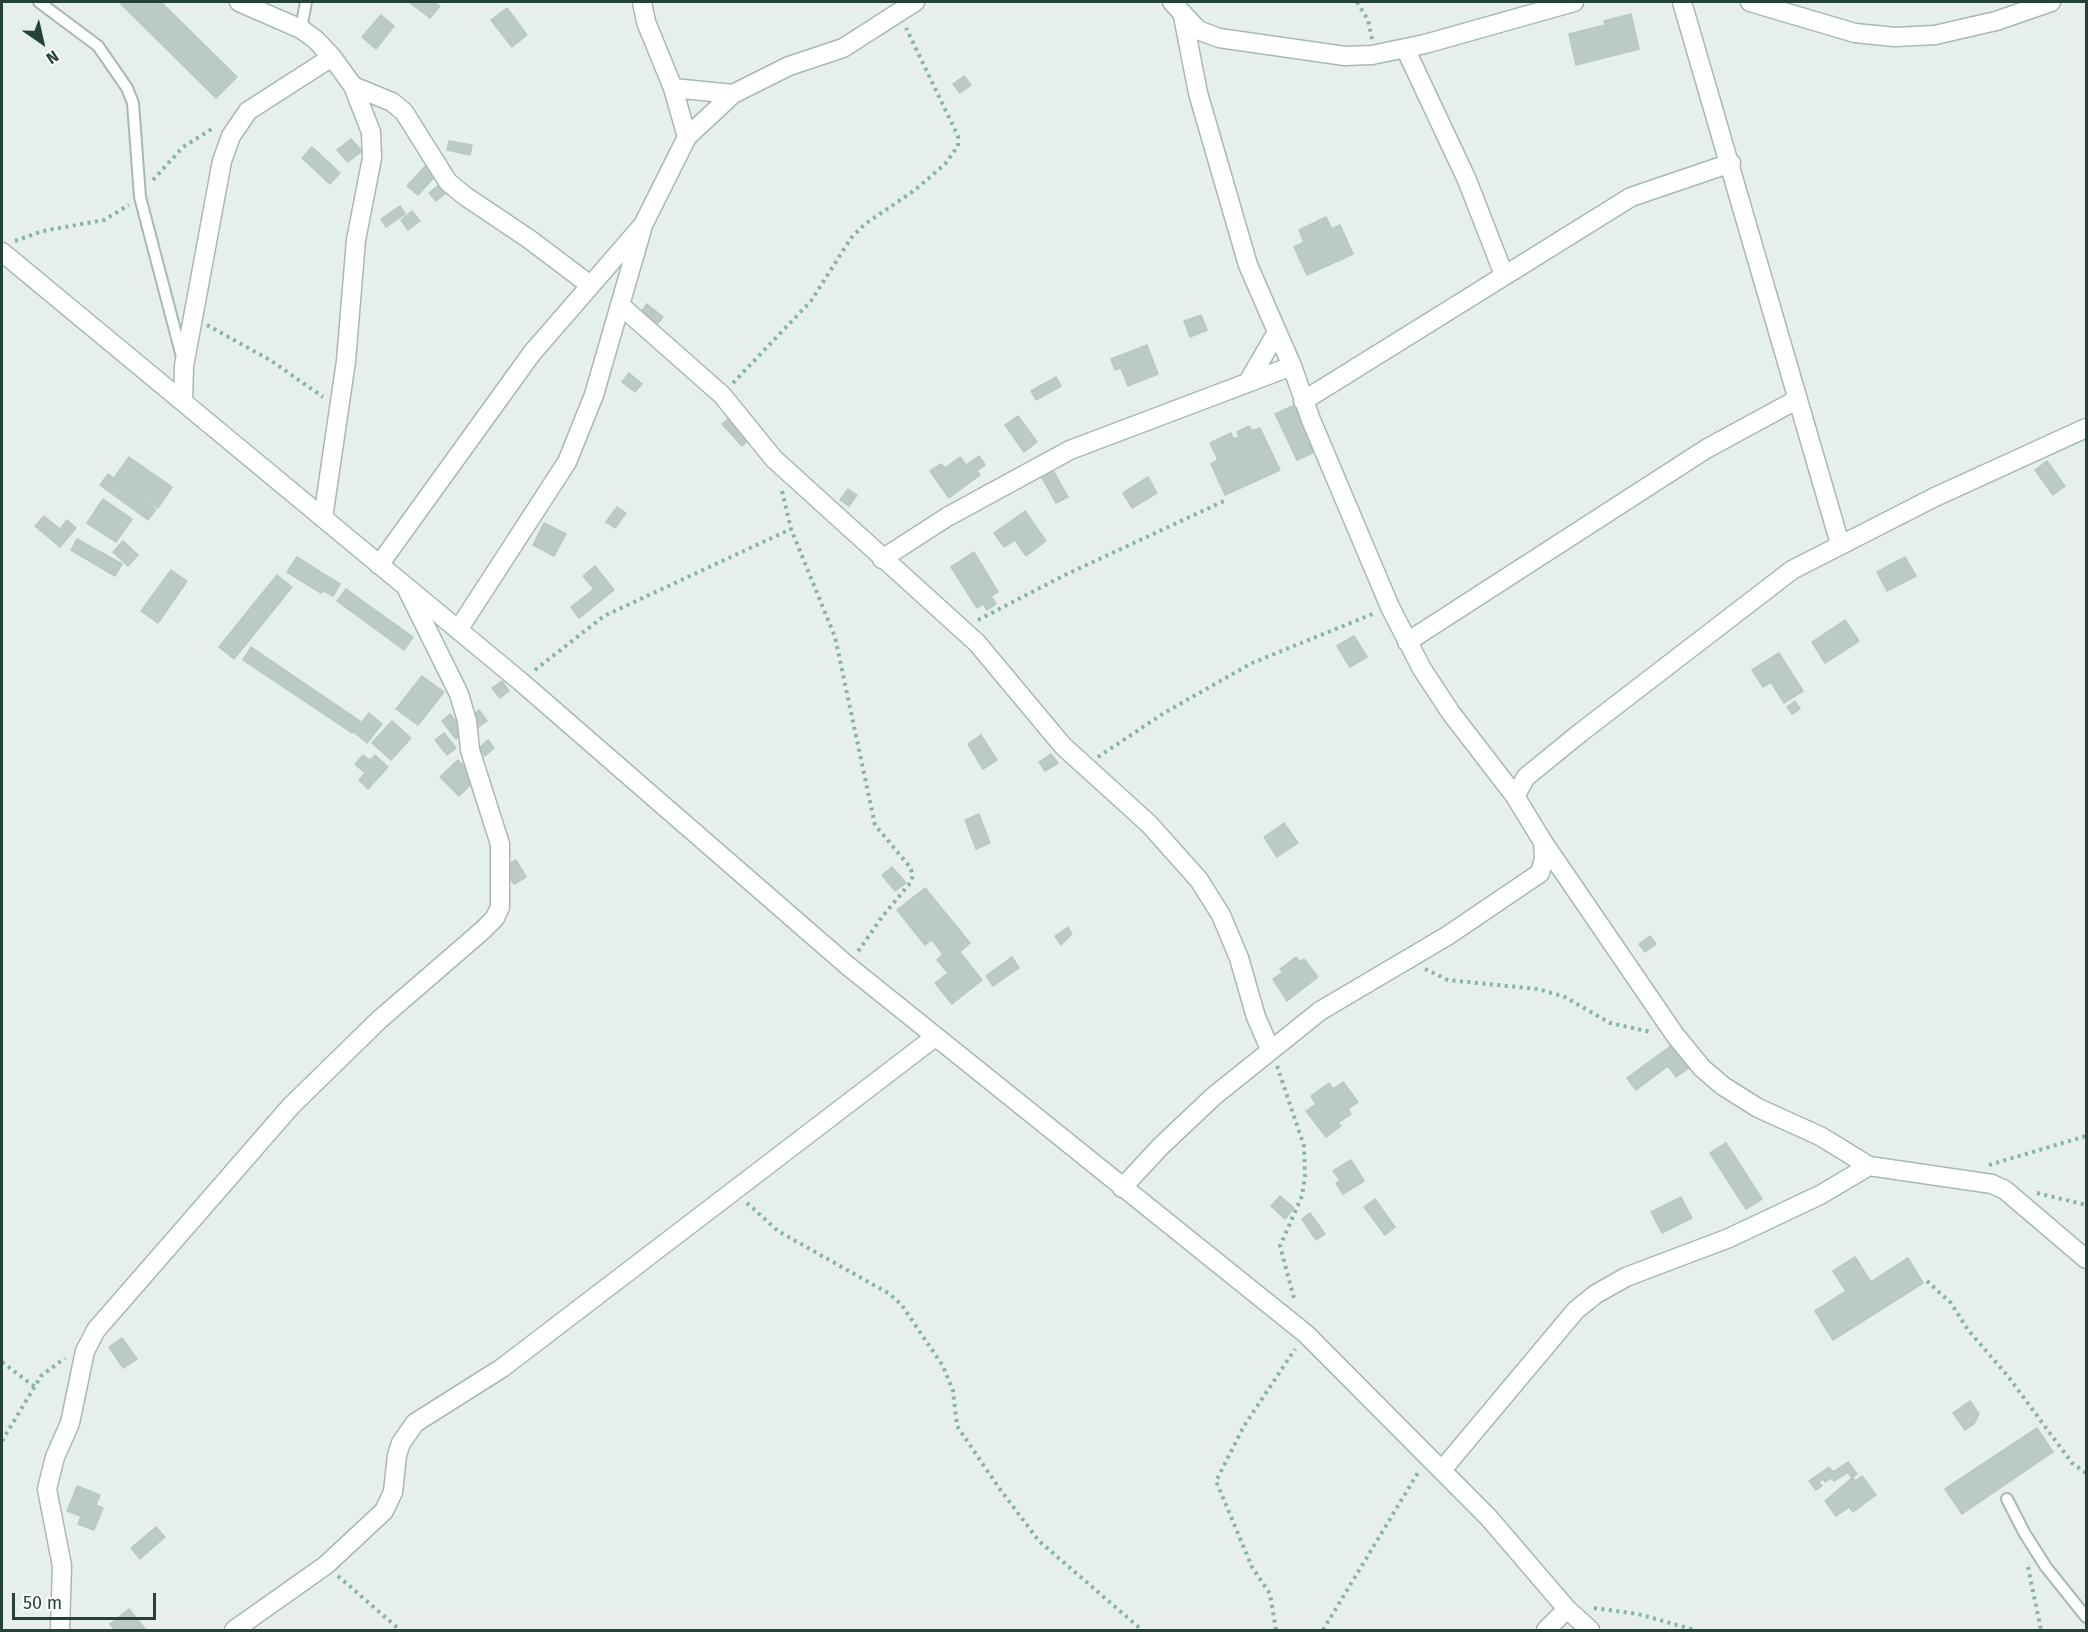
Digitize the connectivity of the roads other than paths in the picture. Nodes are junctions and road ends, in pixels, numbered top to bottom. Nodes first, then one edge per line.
1 (39, 2) edge
2 (239, 2) edge
3 (306, 2) edge
4 (642, 2) edge
5 (915, 2) edge
6 (1574, 2) edge
7 (1682, 2) edge
8 (1750, 2) edge
9 (2051, 2) edge
10 (1178, 9) edge
11 (301, 29) junction
12 (1405, 48) junction
13 (332, 57) junction
14 (353, 86) junction
15 (673, 88) junction
16 (733, 94) junction
17 (687, 137) junction
18 (1731, 163) junction
19 (643, 225) junction
20 (7, 247) edge
21 (1504, 274) junction
22 (590, 285) junction
23 (620, 305) junction
24 (1277, 332) junction
25 (184, 366) junction
26 (1292, 366) junction
27 (1248, 382) junction
28 (1798, 399) junction
29 (183, 401) junction
30 (1303, 401) junction
31 (2086, 428) edge
32 (323, 518) junction
33 (1840, 544) junction
34 (882, 559) junction
35 (379, 565) junction
36 (407, 589) junction
37 (458, 630) junction
38 (1407, 642) junction
39 (1515, 796) junction
40 (1543, 842) junction
41 (935, 1037) junction
42 (1270, 1049) junction
43 (1869, 1166) junction
44 (1122, 1188) junction
45 (2086, 1259) edge
46 (1442, 1470) junction
47 (2007, 1499) dead end
48 (1567, 1609) junction
49 (2086, 1617) edge
50 (60, 1630) edge
51 (234, 1630) edge
52 (1546, 1630) edge
53 (1590, 1630) edge

1 - 25 lane
2 - 11 street
3 - 11 lane
4 - 15 street
5 - 16 street
6 - 12 street
7 - 18 street
8 - 9 street
10 - 12 street
10 - 24 street
11 - 13 street
12 - 21 street
13 - 14 street
13 - 25 street
14 - 22 street
14 - 32 street
15 - 16 street
15 - 17 street
16 - 17 street
17 - 19 street
18 - 21 street
18 - 28 street
19 - 22 street
19 - 23 street
20 - 29 street
21 - 30 street
22 - 35 street
23 - 34 street
23 - 37 street
24 - 26 street
24 - 27 street
25 - 29 street
26 - 27 street
26 - 30 street
27 - 34 street
28 - 33 street
28 - 38 street
29 - 32 street
30 - 38 street
31 - 33 street
32 - 35 street
33 - 39 street
34 - 42 street
35 - 36 street
36 - 37 street
36 - 50 street
37 - 41 street
38 - 39 street
39 - 40 street
40 - 42 street
40 - 43 street
41 - 44 street
41 - 51 street
42 - 44 street
43 - 45 street
43 - 46 street
44 - 46 street
46 - 48 street
47 - 49 lane
48 - 52 street
48 - 53 street

